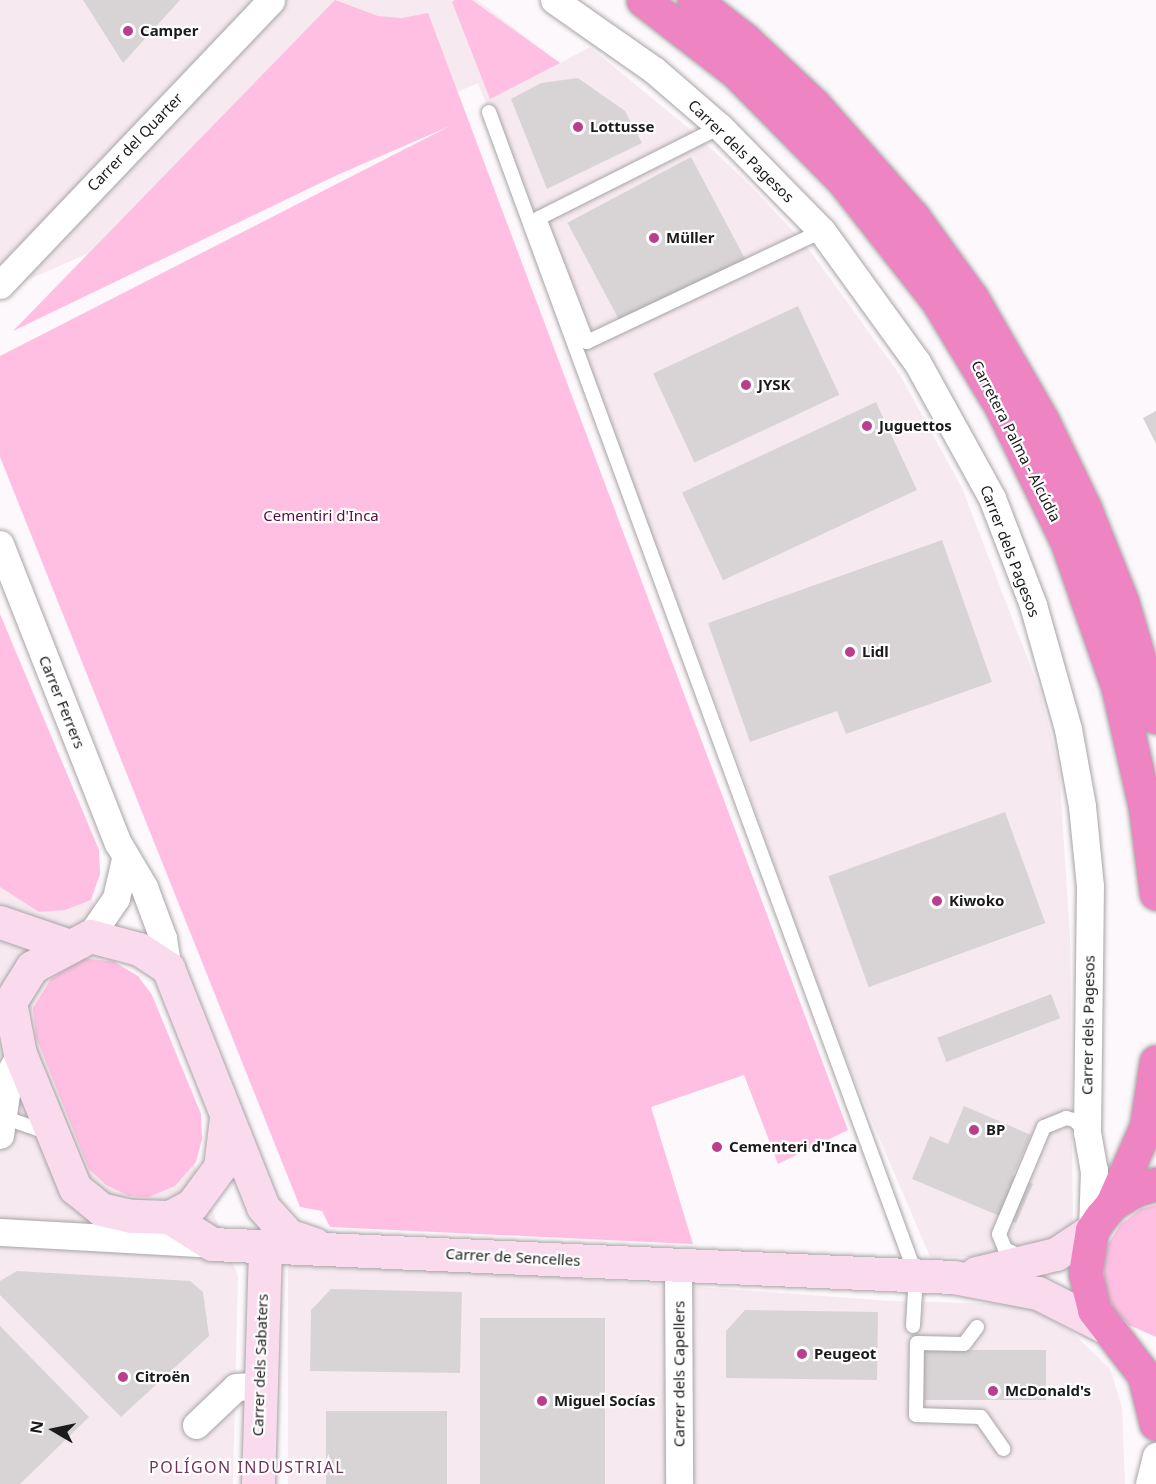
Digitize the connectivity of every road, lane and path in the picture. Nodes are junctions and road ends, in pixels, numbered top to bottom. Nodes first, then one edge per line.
1 (270, 0) edge
2 (554, 0) edge
3 (643, 0) edge
4 (694, 0) edge
5 (489, 112) dead end
6 (720, 127) junction
7 (822, 231) junction
8 (0, 285) edge
9 (0, 544) edge
10 (1156, 717) edge
11 (125, 860) junction
12 (1156, 893) edge
13 (0, 922) edge
14 (79, 941) junction
15 (168, 968) junction
16 (5, 996) edge
17 (13, 1048) edge
18 (1156, 1062) edge
19 (226, 1118) junction
20 (1, 1126) edge
21 (1087, 1132) junction
22 (50, 1133) junction
23 (1156, 1184) edge
24 (1112, 1204) junction
25 (131, 1216) junction
26 (169, 1217) junction
27 (1092, 1230) junction
28 (0, 1232) edge
29 (73, 1237) junction
30 (212, 1244) junction
31 (265, 1245) junction
32 (330, 1249) junction
33 (1039, 1260) junction
34 (678, 1265) junction
35 (916, 1275) junction
36 (953, 1277) junction
37 (914, 1326) dead end
38 (977, 1327) dead end
39 (1113, 1334) junction
40 (1156, 1356) edge
41 (258, 1386) junction
42 (1156, 1424) edge
43 (196, 1425) dead end
44 (1003, 1449) dead end
45 (1156, 1456) edge
46 (258, 1484) edge
47 (679, 1484) edge
48 (1149, 1484) edge

1 - 8 street, Carrer del Quarter
2 - 6 street, Carrer dels Pagesos
3 - 12 highway, Carretera Palma - Alcúdia
4 - 10 highway, Carretera Palma - Alcúdia
5 - 35 lane
6 - 7 street, Carrer dels Pagesos
6 - 7 lane
7 - 21 street, Carrer dels Pagesos
9 - 11 street, Carrer Ferrers
11 - 14 street
11 - 15 street, Carrer Ferrers
13 - 14 street
14 - 15 street
14 - 16 street
15 - 19 street
16 - 17 street
17 - 20 street
17 - 22 street
18 - 24 highway
19 - 26 street
19 - 32 street
20 - 22 lane
21 - 27 street, Carrer dels Pagesos
21 - 33 lane
22 - 25 street
23 - 24 highway
24 - 27 highway
25 - 26 street
25 - 29 street, Carrer de Sencelles
26 - 30 street
27 - 33 street, Carrer de Sencelles
27 - 39 highway
28 - 29 street, Carrer de Sencelles
29 - 30 street, Carrer de Sencelles
30 - 31 street, Carrer de Sencelles
31 - 32 street, Carrer de Sencelles
31 - 41 street, Carrer dels Sabaters
32 - 34 street, Carrer de Sencelles
33 - 36 street, Carrer de Sencelles
34 - 35 street, Carrer de Sencelles
34 - 47 street, Carrer dels Capellers
35 - 36 street, Carrer de Sencelles
35 - 37 lane
36 - 39 street, Carrer de Sencelles
38 - 44 lane
39 - 40 highway
39 - 42 highway
41 - 43 street
41 - 46 street, Carrer dels Sabaters
45 - 48 street

